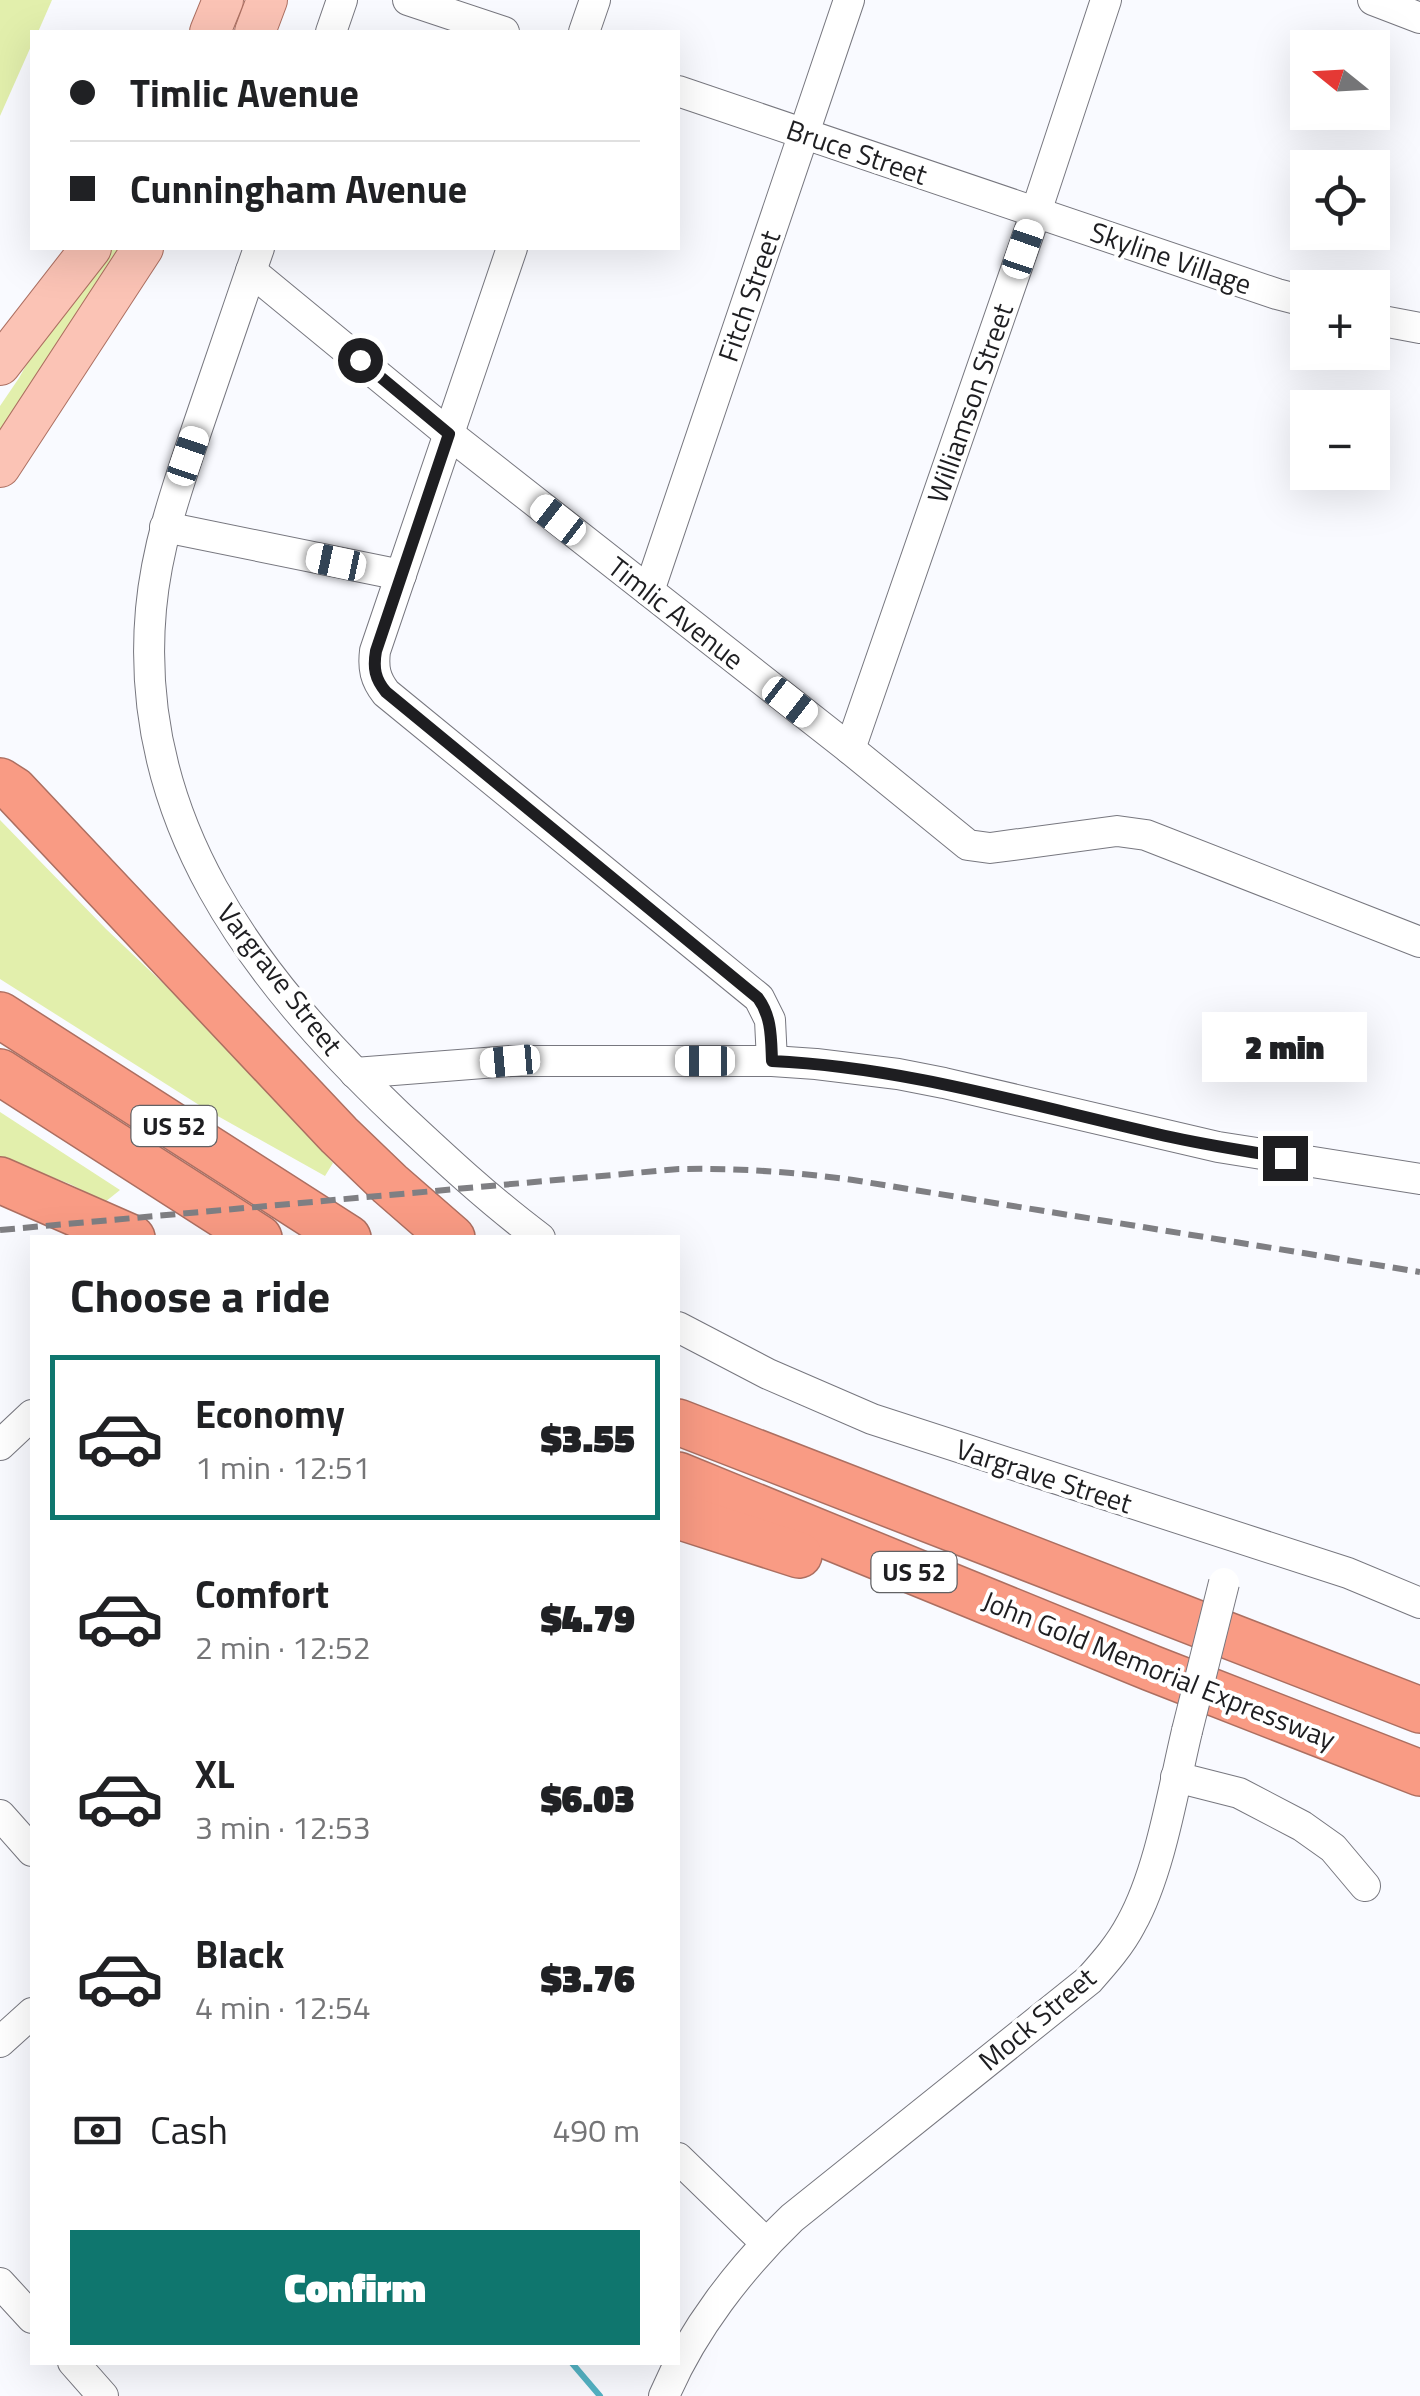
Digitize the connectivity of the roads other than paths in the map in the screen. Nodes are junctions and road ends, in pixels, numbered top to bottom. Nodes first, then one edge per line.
1 (224, 0) edge
2 (267, 0) edge
3 (342, 0) edge
4 (408, 0) edge
5 (595, 0) edge
6 (849, 0) edge
7 (1106, 0) edge
8 (1373, 0) edge
9 (1420, 18) edge
10 (211, 30) edge
11 (256, 30) edge
12 (332, 30) edge
13 (498, 30) edge
14 (585, 30) edge
15 (680, 92) edge
16 (804, 134) junction
17 (1036, 212) junction
18 (89, 250) edge
19 (142, 250) edge
20 (511, 250) edge
21 (255, 259) edge
22 (1290, 297) edge
23 (1390, 323) edge
24 (1420, 328) edge
25 (0, 365) edge
26 (449, 434) junction
27 (0, 467) edge
28 (166, 527) junction
29 (401, 576) junction
30 (649, 591) junction
31 (850, 749) junction
32 (5, 777) edge
33 (1420, 942) edge
34 (0, 1015) edge
35 (772, 1061) junction
36 (0, 1072) edge
37 (355, 1074) junction
38 (1420, 1179) edge
39 (0, 1180) edge
40 (125, 1235) edge
41 (254, 1235) edge
42 (343, 1235) edge
43 (449, 1235) edge
44 (536, 1235) edge
45 (680, 1328) edge
46 (680, 1391) edge
47 (30, 1417) edge
48 (680, 1423) edge
49 (0, 1444) edge
50 (680, 1476) edge
51 (680, 1517) edge
52 (950, 1526) junction
53 (1236, 1536) junction
54 (1420, 1603) edge
55 (1151, 1668) junction
56 (1420, 1710) edge
57 (1420, 1773) edge
58 (1176, 1777) junction
59 (0, 1814) edge
60 (30, 1848) edge
61 (1366, 1886) dead end
62 (30, 2015) edge
63 (0, 2042) edge
64 (680, 2160) edge
65 (766, 2244) junction
66 (0, 2283) edge
67 (30, 2316) edge
68 (680, 2364) edge
69 (76, 2365) edge
70 (680, 2365) edge
71 (104, 2396) edge
72 (664, 2396) edge

1 - 10 main road
2 - 11 main road
3 - 12 street
4 - 13 street
5 - 14 street
6 - 16 street, Fitch Street
7 - 17 street, Williamson Street
8 - 9 street
15 - 16 street, Bruce Street
16 - 17 street, Bruce Street
16 - 30 street, Fitch Street
17 - 22 street, Skyline Village
17 - 31 street, Williamson Street
18 - 25 main road
19 - 27 main road
20 - 26 street
21 - 26 street, Timlic Avenue
21 - 28 street, Vargrave Street
23 - 24 street
26 - 29 street
26 - 30 street, Timlic Avenue
28 - 29 street
28 - 37 street, Vargrave Street
29 - 35 street
30 - 31 street, Timlic Avenue
31 - 33 street, Timlic Avenue
32 - 43 highway
34 - 42 highway, US 52
35 - 37 street
35 - 38 street
36 - 41 highway, US 52
37 - 44 street, Vargrave Street
39 - 40 highway
45 - 53 street, Vargrave Street
46 - 52 highway
47 - 49 street
48 - 52 highway, John Gold Memorial Expressway / US 52
50 - 55 highway, John Gold Memorial Expressway / US 52
51 - 55 highway
52 - 56 highway, John Gold Memorial Expressway / US 52
53 - 54 street, Vargrave Street
53 - 58 street, Mock Street, bridge
55 - 57 highway, John Gold Memorial Expressway / US 52
58 - 61 street
58 - 65 street, Mock Street
59 - 60 street
62 - 63 street
64 - 65 street
65 - 68 street, Mock Street
66 - 67 street
69 - 71 street
70 - 72 street, Mock Street

